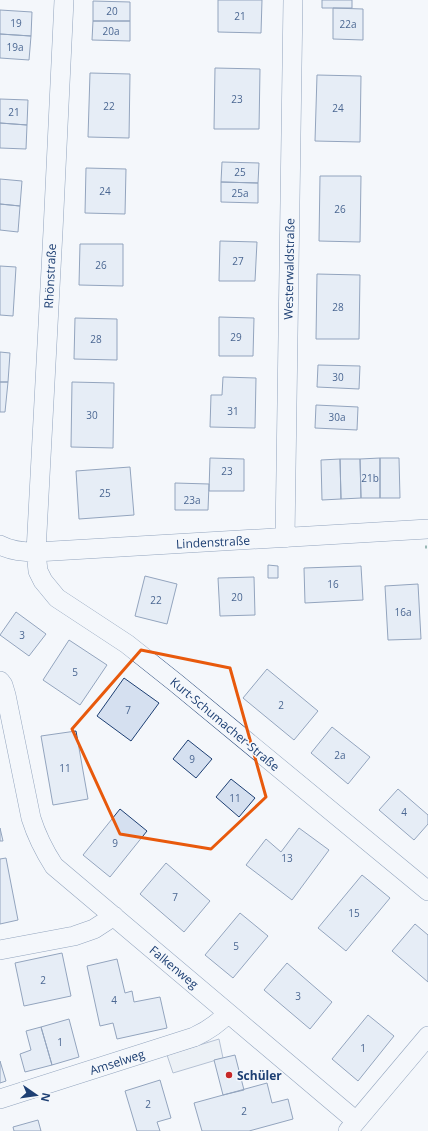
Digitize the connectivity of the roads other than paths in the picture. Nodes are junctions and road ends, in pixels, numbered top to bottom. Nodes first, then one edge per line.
1 (64, 0) edge
2 (293, 0) edge
3 (428, 529) edge
4 (285, 538) junction
5 (0, 545) edge
6 (36, 552) junction
7 (0, 681) edge
8 (428, 891) edge
9 (114, 916) junction
10 (0, 950) edge
11 (228, 1013) junction
12 (428, 1036) edge
13 (0, 1099) edge
14 (352, 1126) edge

1 - 6 street, Rhönstraße
2 - 4 street, Westerwaldstraße
3 - 4 street, Lindenstraße
4 - 6 street, Lindenstraße
5 - 6 street, Lindenstraße
6 - 8 street, Kurt-Schumacher-Straße
7 - 9 street, Falkenweg
9 - 10 street
9 - 11 street, Falkenweg
11 - 13 street, Amselweg
11 - 14 street, Falkenweg
12 - 14 street, Falkenweg

